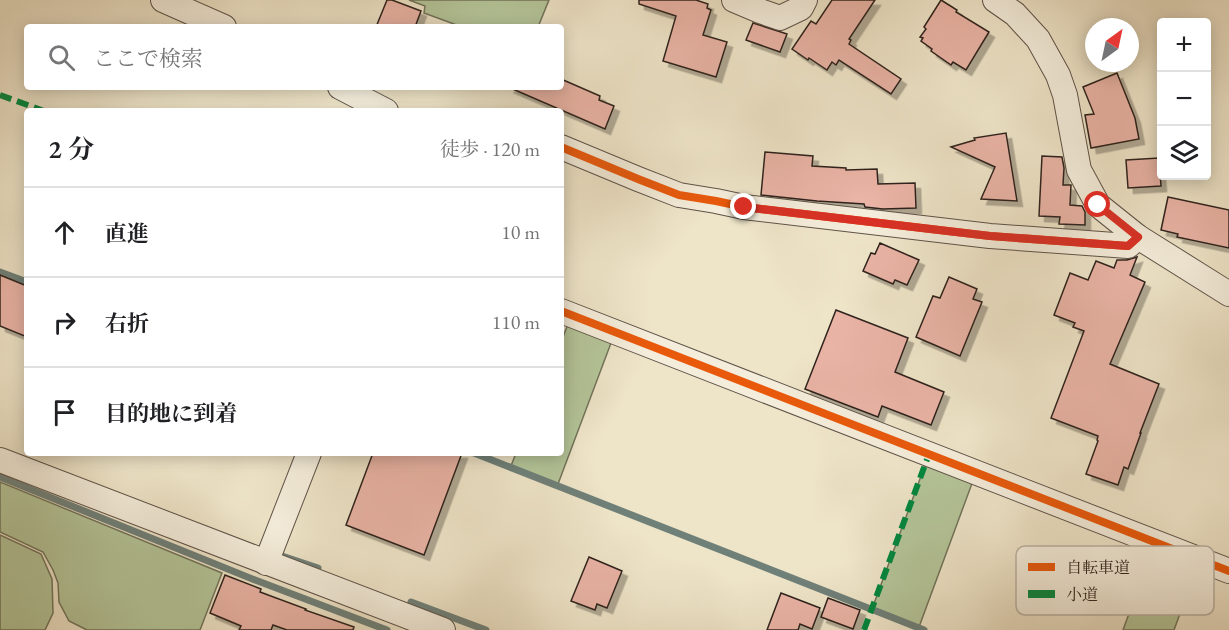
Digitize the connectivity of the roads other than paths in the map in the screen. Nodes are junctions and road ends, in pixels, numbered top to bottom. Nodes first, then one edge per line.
1 (163, 0) edge
2 (734, 0) edge
3 (805, 0) edge
4 (995, 0) edge
5 (217, 24) edge
6 (346, 90) edge
7 (380, 108) edge
8 (564, 148) edge
9 (1138, 237) junction
10 (1229, 294) edge
11 (564, 312) edge
12 (308, 456) edge
13 (0, 460) edge
14 (1165, 546) edge
15 (266, 563) junction
16 (1214, 565) edge
17 (1229, 571) edge
18 (442, 630) edge

1 - 5 street
2 - 3 street
4 - 9 street
6 - 7 street
8 - 9 street
9 - 10 street
11 - 14 street
12 - 15 street
13 - 15 street
15 - 18 street
16 - 17 street

